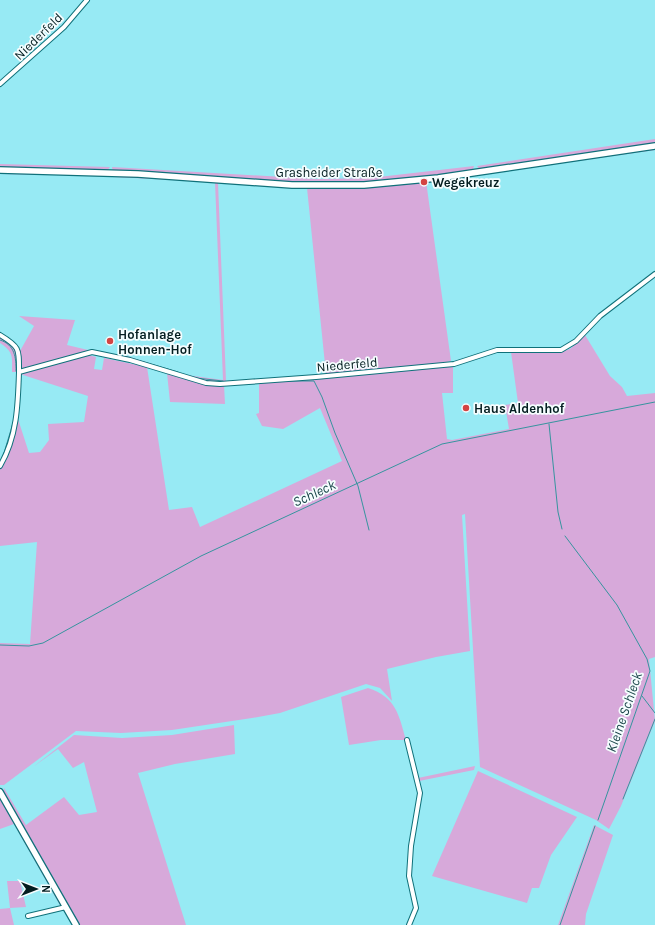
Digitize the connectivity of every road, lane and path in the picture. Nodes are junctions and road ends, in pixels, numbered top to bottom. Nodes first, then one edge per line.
1 (87, 0) edge
2 (0, 84) edge
3 (655, 146) edge
4 (0, 170) edge
5 (655, 274) edge
6 (0, 335) edge
7 (20, 372) junction
8 (0, 466) edge
9 (407, 740) dead end
10 (0, 792) edge
11 (66, 907) junction
12 (28, 916) dead end
13 (76, 925) edge
14 (409, 925) edge

1 - 2 street, Niederfeld
3 - 4 street, Grasheider Straße
5 - 7 street, Niederfeld
6 - 7 street
7 - 8 street
9 - 14 street
10 - 11 street
11 - 12 street
11 - 13 street

